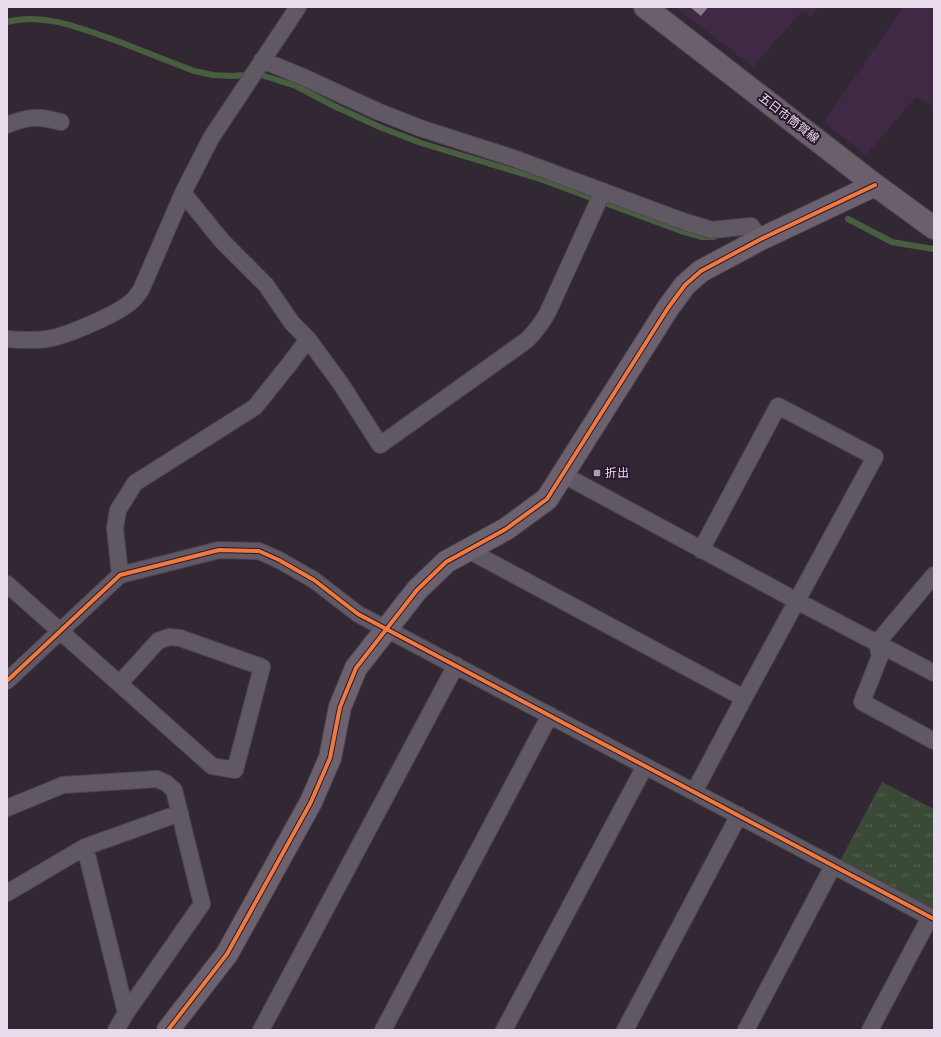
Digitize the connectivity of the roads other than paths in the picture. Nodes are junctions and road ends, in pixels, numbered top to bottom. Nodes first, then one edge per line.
1 (298, 7) edge
2 (646, 7) edge
3 (260, 64) junction
4 (61, 122) dead end
5 (7, 125) edge
6 (875, 185) junction
7 (183, 193) junction
8 (600, 197) junction
9 (934, 228) edge
10 (760, 239) junction
11 (7, 339) edge
12 (308, 339) junction
13 (562, 474) junction
14 (468, 550) junction
15 (701, 550) junction
16 (120, 575) junction
17 (934, 576) edge
18 (7, 584) edge
19 (797, 601) junction
20 (386, 628) junction
21 (60, 631) junction
22 (877, 644) junction
23 (456, 665) junction
24 (934, 673) edge
25 (7, 681) edge
26 (120, 683) junction
27 (744, 698) junction
28 (550, 715) junction
29 (934, 741) edge
30 (646, 766) junction
31 (694, 792) junction
32 (7, 808) edge
33 (180, 813) junction
34 (739, 816) junction
35 (85, 847) junction
36 (833, 866) junction
37 (7, 893) edge
38 (932, 918) edge
39 (126, 1013) junction
40 (116, 1030) edge
41 (168, 1030) edge
42 (261, 1030) edge
43 (383, 1030) edge
44 (504, 1030) edge
45 (625, 1030) edge
46 (746, 1030) edge
47 (870, 1030) edge

1 - 3 street
2 - 6 main road, 五日市筒賀線
3 - 7 street
3 - 8 street
4 - 5 street
6 - 9 main road, 五日市筒賀線
6 - 10 street
7 - 11 street
7 - 12 street
8 - 10 street
8 - 12 street
10 - 13 street
12 - 16 street
13 - 14 street
13 - 15 street
14 - 20 street
14 - 27 street
15 - 19 street
15 - 19 street
16 - 20 street
16 - 21 street
17 - 22 street
18 - 21 street
19 - 22 street
19 - 27 street
20 - 23 street
20 - 41 street
21 - 25 street
21 - 26 street
22 - 24 street
22 - 29 street
23 - 28 street
23 - 42 street
26 - 26 street
27 - 31 street
28 - 30 street
28 - 43 street
30 - 31 street
30 - 44 street
31 - 34 street
32 - 33 street
33 - 35 street
33 - 39 street
34 - 36 street
34 - 45 street
35 - 37 street
35 - 39 street
36 - 38 street
36 - 46 street
38 - 47 street
39 - 40 street

